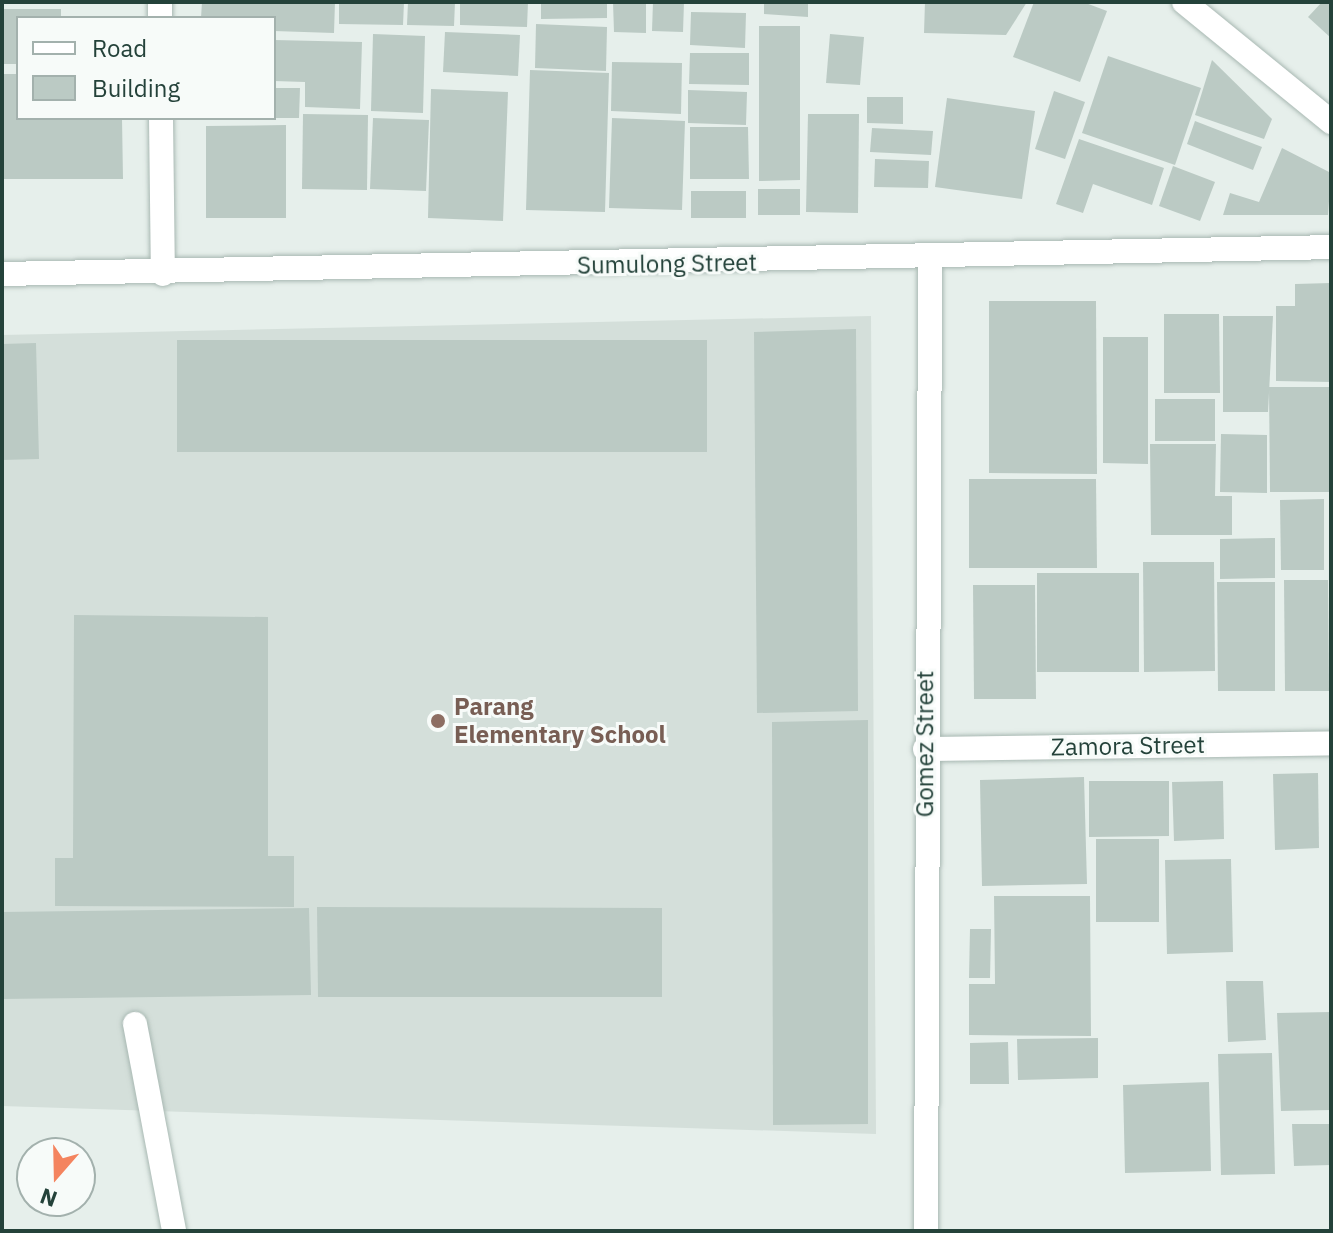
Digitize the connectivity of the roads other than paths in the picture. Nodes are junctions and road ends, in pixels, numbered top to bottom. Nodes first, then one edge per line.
1 (1184, 2) edge
2 (161, 120) edge
3 (1331, 122) edge
4 (1331, 247) edge
5 (930, 257) junction
6 (2, 274) edge
7 (163, 274) junction
8 (1331, 743) edge
9 (925, 749) junction
10 (135, 1024) dead end
11 (174, 1231) edge
12 (926, 1231) edge

1 - 3 street
2 - 7 street
4 - 5 street, Sumulong Street
5 - 7 street, Sumulong Street
5 - 9 street, Gomez Street
6 - 7 street, Sumulong Street
8 - 9 street, Zamora Street
9 - 12 street, Gomez Street
10 - 11 street

